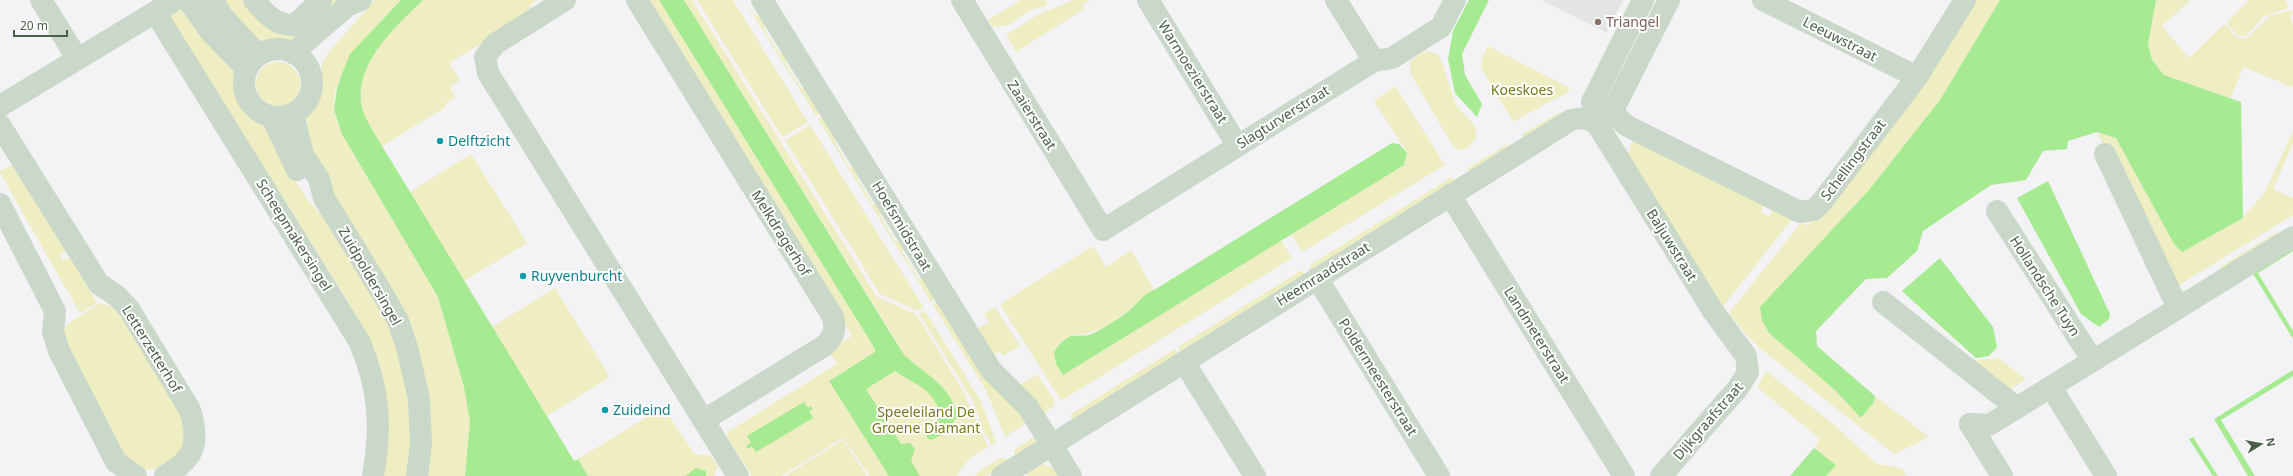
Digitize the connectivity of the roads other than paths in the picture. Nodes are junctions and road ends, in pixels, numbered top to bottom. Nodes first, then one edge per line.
1 (41, 0) edge
2 (175, 0) edge
3 (188, 0) edge
4 (213, 0) edge
5 (254, 0) edge
6 (321, 0) edge
7 (565, 0) edge
8 (637, 0) edge
9 (762, 0) edge
10 (962, 0) edge
11 (1148, 0) edge
12 (1336, 0) edge
13 (1455, 0) edge
14 (1643, 0) edge
15 (1669, 0) edge
16 (1762, 0) edge
17 (1964, 0) edge
18 (361, 1) edge
19 (155, 12) junction
20 (78, 58) junction
21 (301, 60) junction
22 (1374, 61) junction
23 (252, 62) junction
24 (1917, 77) junction
25 (0, 106) edge
26 (283, 116) junction
27 (1605, 118) junction
28 (0, 125) edge
29 (1237, 145) junction
30 (2105, 154) dead end
31 (1450, 195) junction
32 (0, 204) edge
33 (1997, 212) dead end
34 (1103, 230) joint
35 (2293, 237) edge
36 (1317, 278) junction
37 (1883, 302) dead end
38 (2178, 308) junction
39 (2093, 361) junction
40 (1184, 362) junction
41 (1748, 364) joint
42 (2050, 387) junction
43 (2017, 408) junction
44 (704, 420) junction
45 (1052, 444) junction
46 (136, 476) edge
47 (165, 476) edge
48 (373, 476) edge
49 (417, 476) edge
50 (738, 476) edge
51 (1002, 476) edge
52 (1071, 476) edge
53 (1255, 476) edge
54 (1439, 476) edge
55 (1624, 476) edge
56 (1660, 476) edge
57 (2002, 476) edge
58 (2106, 476) edge

1 - 20 street
2 - 19 street
3 - 23 street
4 - 23 street
5 - 6 street
7 - 44 street
8 - 44 street, Melkdragerhof
9 - 45 street, Hoefsmidstraat
10 - 34 street, Zaaierstraat
11 - 29 street, Warmoezierstraat
12 - 22 street
13 - 22 street, Slagturverstraat
14 - 27 street
15 - 27 street
16 - 24 street, Leeuwstraat
17 - 24 street, Schellingstraat
18 - 21 street
19 - 20 street
19 - 48 street, Scheepmakersingel
20 - 25 street
21 - 23 street
21 - 26 street
22 - 29 street, Slagturverstraat
23 - 26 street
24 - 27 street, Schellingstraat
26 - 49 street, Zuidpoldersingel
27 - 31 street, Heemraadstraat
27 - 41 street, Baljuwstraat
28 - 47 street, Letterzetterhof
29 - 34 street, Slagturverstraat
30 - 38 street
31 - 36 street, Heemraadstraat
31 - 55 street, Landmeterstraat
32 - 46 street
33 - 39 street, Hollandsche Tuyn
35 - 38 street
36 - 40 street, Heemraadstraat
36 - 54 street, Poldermeesterstraat
37 - 43 street
38 - 39 street
39 - 42 street
40 - 45 street, Heemraadstraat
40 - 53 street
41 - 56 street, Dijkgraafstraat
42 - 43 street
42 - 58 street
43 - 57 street
44 - 50 street
45 - 51 street, Heemraadstraat
45 - 52 street, Hoefsmidstraat

